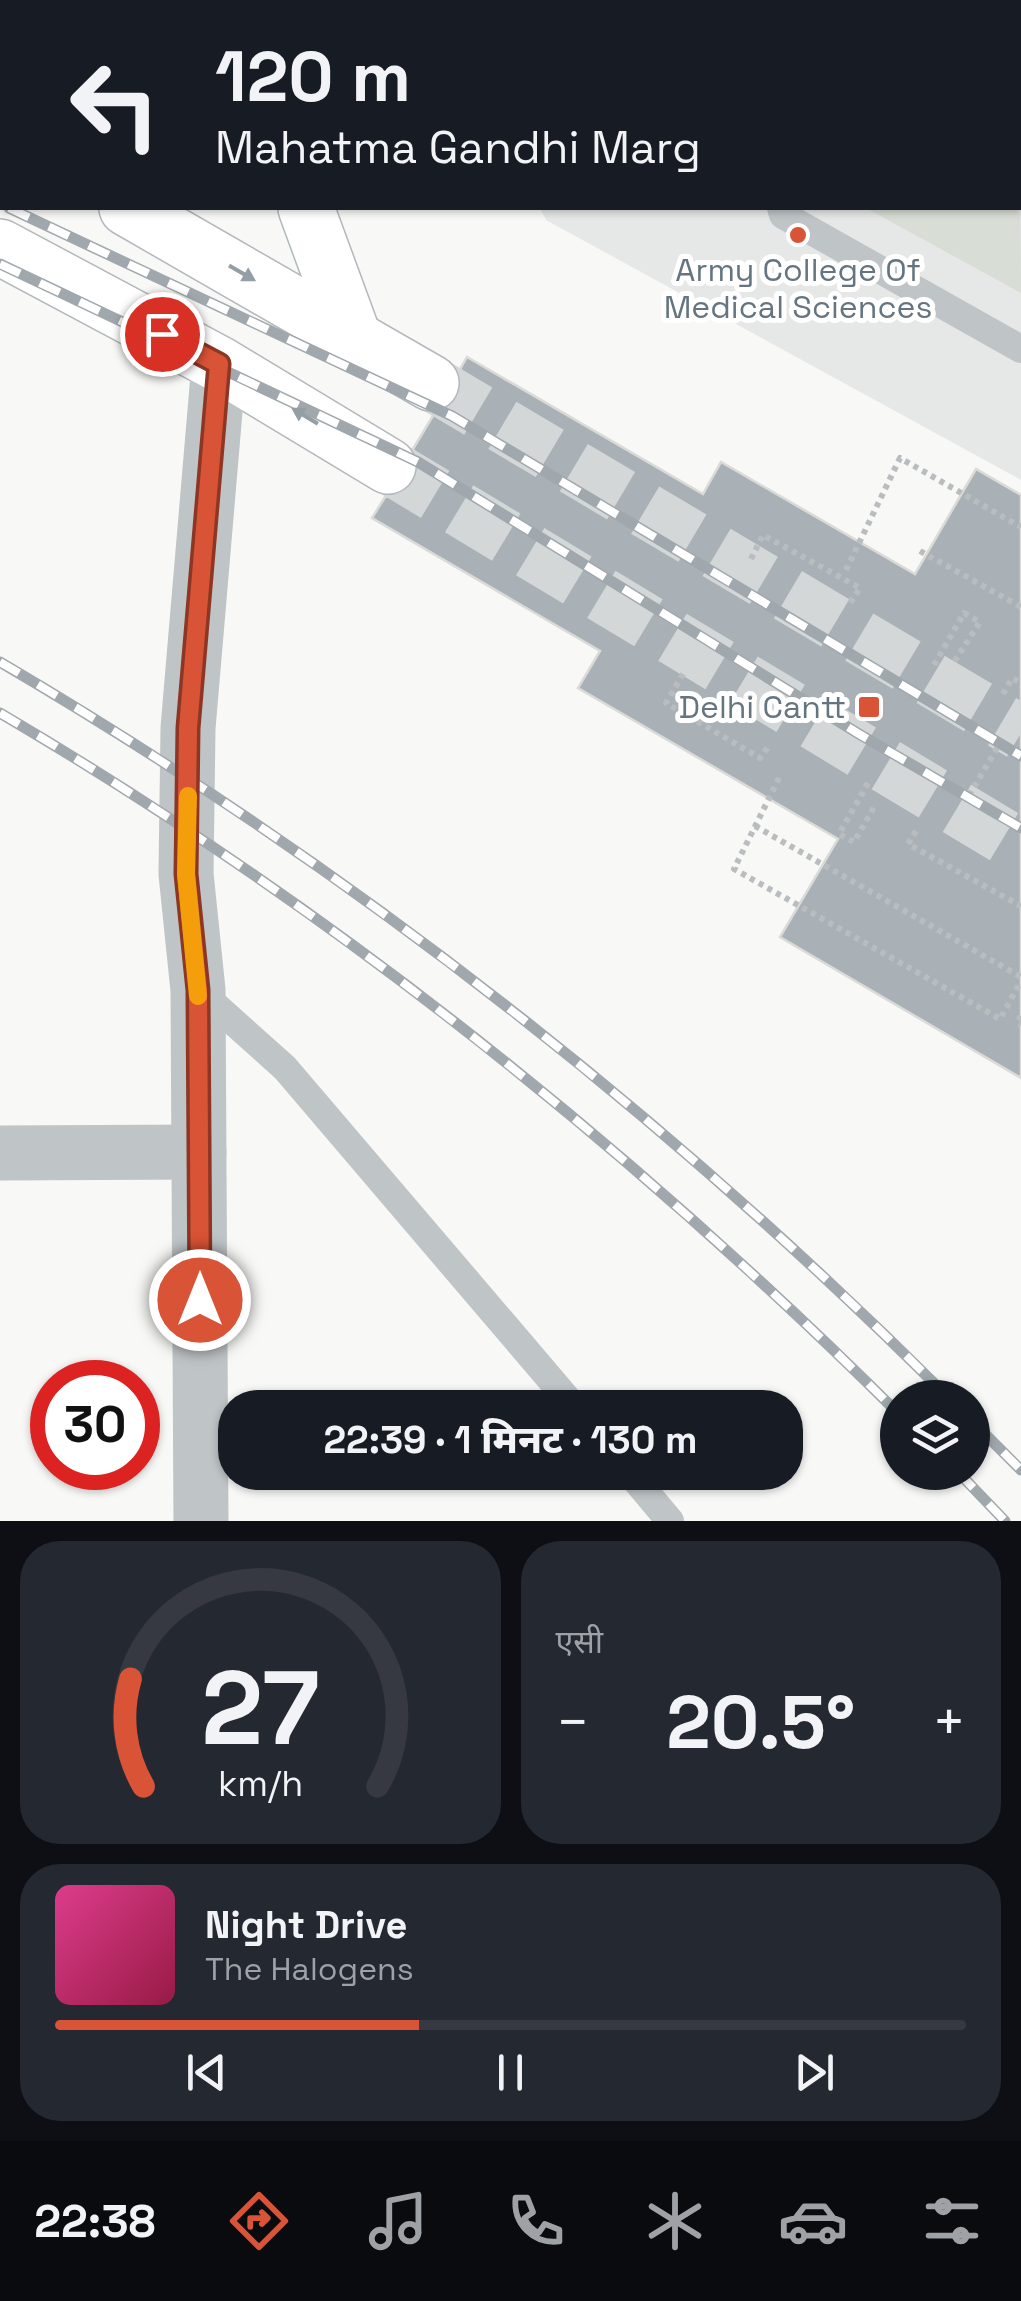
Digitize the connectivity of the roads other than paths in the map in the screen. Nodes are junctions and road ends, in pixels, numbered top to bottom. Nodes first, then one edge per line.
1 (134, 210) edge
2 (307, 210) edge
3 (782, 210) edge
4 (174, 221) edge
5 (0, 247) edge
6 (353, 336) junction
7 (1021, 349) edge
8 (219, 364) junction
9 (431, 383) tunnel mouth
10 (388, 466) tunnel mouth
11 (198, 990) junction
12 (199, 1152) junction
13 (0, 1153) edge
14 (560, 1390) edge
15 (644, 1490) edge
16 (201, 1521) edge
17 (670, 1521) edge

1 - 4 main road
2 - 6 main road
3 - 7 lane
4 -> 6 main road
5 - 8 main road
6 - 9 main road
10 -> 8 main road
8 - 11 street
11 - 12 street
11 - 14 lane
12 - 13 street
12 - 16 street
15 - 17 lane

